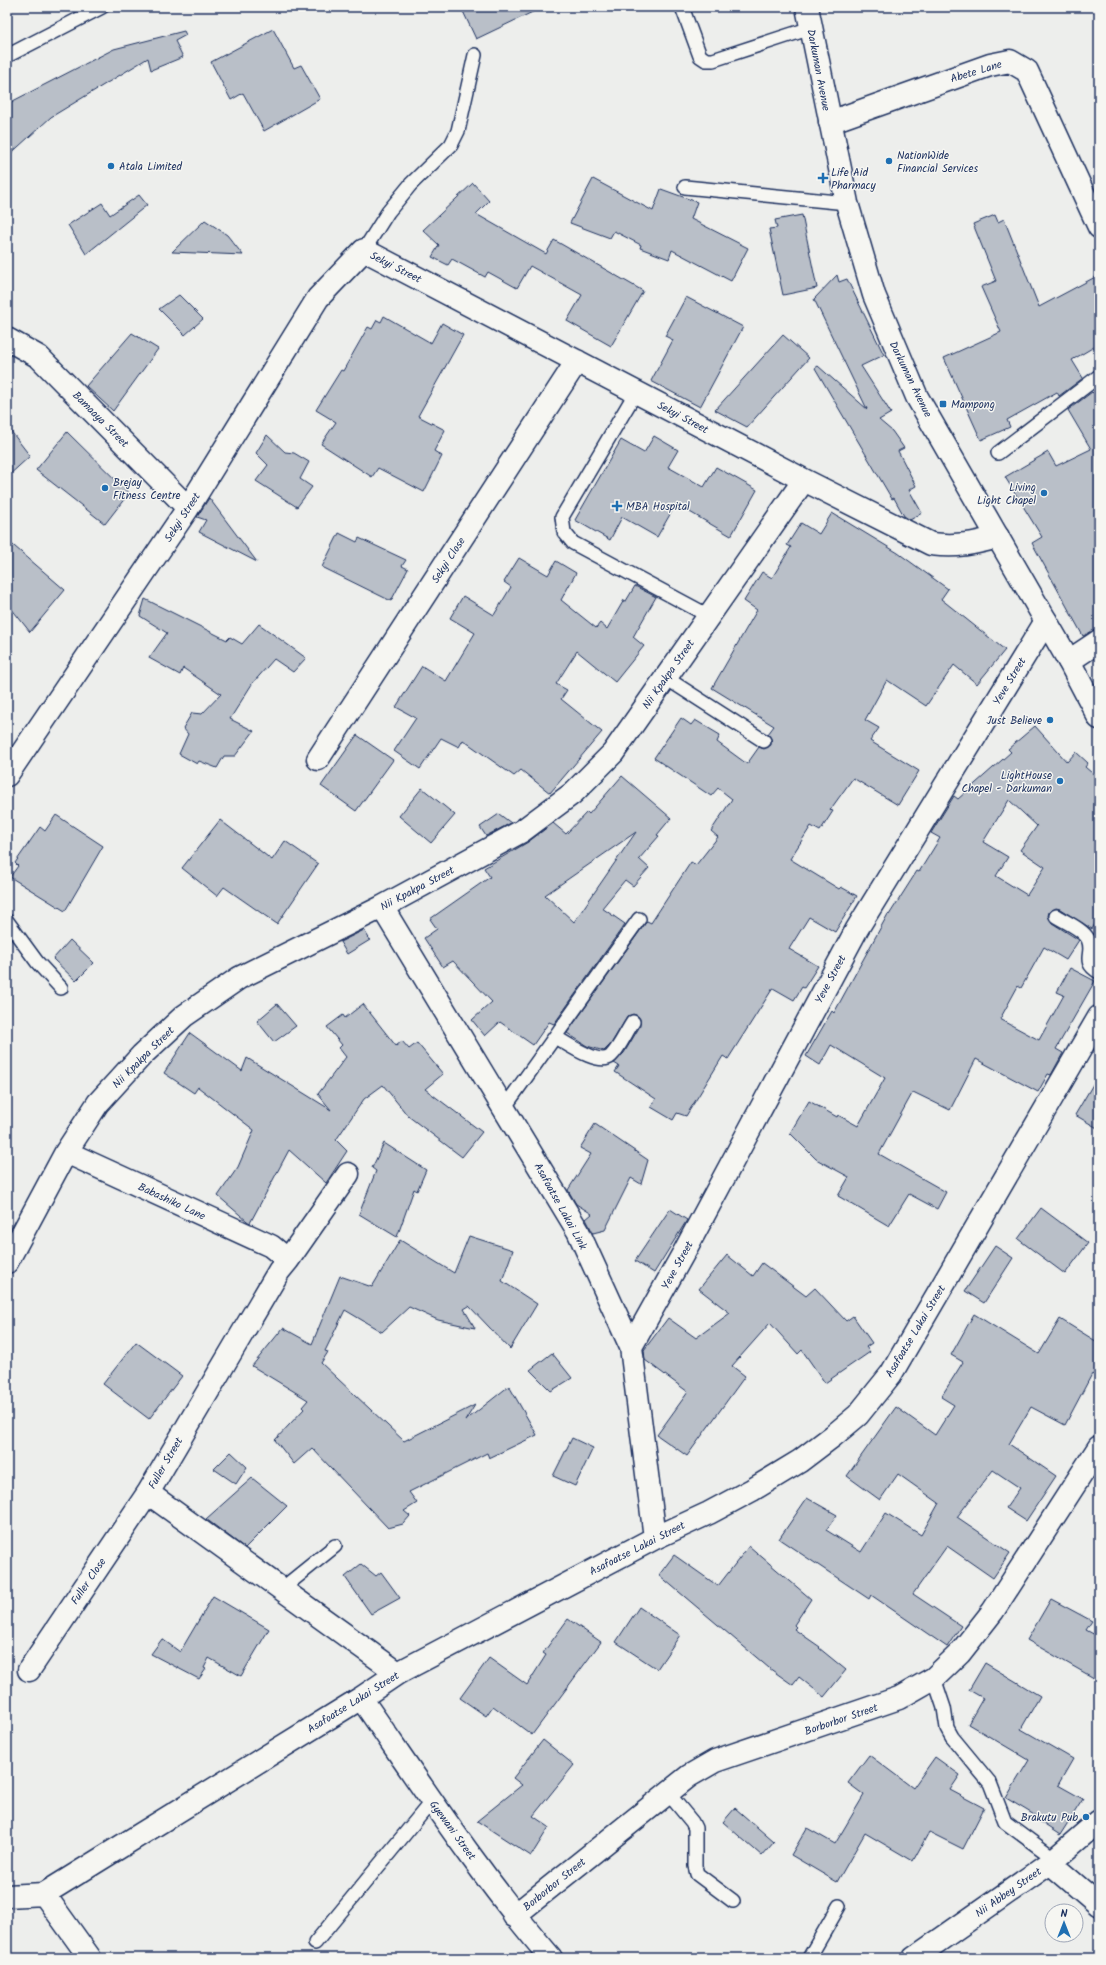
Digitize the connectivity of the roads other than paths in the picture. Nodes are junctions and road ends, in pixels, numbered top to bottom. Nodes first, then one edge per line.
1 (102, 7) edge
2 (682, 7) edge
3 (807, 7) edge
4 (811, 28) junction
5 (475, 55) dead end
6 (7, 56) edge
7 (830, 122) junction
8 (685, 186) dead end
9 (847, 203) junction
10 (1099, 227) edge
11 (364, 250) junction
12 (7, 339) edge
13 (577, 362) junction
14 (1099, 376) edge
15 (636, 392) junction
16 (998, 453) dead end
17 (804, 480) junction
18 (188, 508) junction
19 (998, 537) junction
20 (709, 616) junction
21 (1046, 621) junction
22 (1099, 640) edge
23 (1069, 661) junction
24 (666, 678) junction
25 (1099, 718) edge
26 (764, 741) dead end
27 (318, 759) dead end
28 (7, 775) edge
29 (382, 907) junction
30 (1056, 916) dead end
31 (639, 919) dead end
32 (7, 921) edge
33 (1099, 972) edge
34 (60, 988) dead end
35 (1099, 1017) edge
36 (633, 1022) dead end
37 (555, 1037) junction
38 (504, 1108) junction
39 (66, 1152) junction
40 (348, 1174) dead end
41 (283, 1256) junction
42 (7, 1262) edge
43 (631, 1347) junction
44 (1099, 1447) edge
45 (148, 1493) junction
46 (655, 1538) junction
47 (335, 1546) dead end
48 (283, 1588) junction
49 (29, 1670) dead end
50 (398, 1673) junction
51 (934, 1678) junction
52 (362, 1698) junction
53 (668, 1793) junction
54 (432, 1801) junction
55 (1099, 1821) edge
56 (1052, 1861) junction
57 (44, 1894) junction
58 (7, 1896) edge
59 (733, 1901) dead end
60 (840, 1906) dead end
61 (1099, 1906) edge
62 (514, 1916) junction
63 (315, 1943) dead end
64 (90, 1958) edge
65 (551, 1958) edge
66 (809, 1958) edge
67 (914, 1958) edge

1 - 6 lane
2 - 4 lane
3 - 4 street, Darkuman Avenue
4 - 7 street, Darkuman Avenue
5 - 11 lane
7 - 9 street, Darkuman Avenue
7 - 10 street, Abete Lane
8 - 9 lane
9 - 19 street, Darkuman Avenue
11 - 13 street, Sekyi Street
11 - 18 street, Sekyi Street
12 - 18 street, Bamaaya Street
13 - 15 street, Sekyi Street
13 - 27 street, Sekyi Close
14 - 16 lane
15 - 17 street, Sekyi Street
15 - 20 lane
17 - 19 street, Sekyi Street
17 - 20 street, Nii Kpakpa Street
18 - 28 street, Sekyi Street
19 - 21 street, Darkuman Avenue
20 - 24 street, Nii Kpakpa Street
21 - 23 street, Darkuman Avenue
21 - 43 street, Yeve Street
22 - 23 street
23 - 25 street, Darkuman Avenue
24 - 26 lane
24 - 29 street, Nii Kpakpa Street
29 - 38 street, Asafoatse Lakai Link
29 - 39 street, Nii Kpakpa Street
30 - 33 lane
31 - 37 lane
32 - 34 lane
35 - 46 street, Asafoatse Lakai Street
36 - 37 lane
37 - 38 lane
38 - 43 street, Asafoatse Lakai Link
39 - 41 street, Babashiko Lane
39 - 42 street, Nii Kpakpa Street
40 - 41 street, Fuller Street
41 - 45 street, Fuller Street
43 - 46 street, Asafoatse Lakai Link
44 - 51 street, Borborbor Street
45 - 48 street, Fuller Street
45 - 49 street, Fuller Close
46 - 50 street, Asafoatse Lakai Street
47 - 48 lane
48 - 50 street, Fuller Street
50 - 52 street, Asafoatse Lakai Street
51 - 53 street, Borborbor Street
51 - 56 lane
52 - 54 street, Gyewani Street
52 - 57 street, Asafoatse Lakai Street
53 - 59 lane
53 - 62 street, Borborbor Street
54 - 62 street, Gyewani Street
54 - 63 lane
55 - 56 street, Nii Abbey Street
56 - 61 street
56 - 67 street, Nii Abbey Street
57 - 58 street, Asafoatse Lakai Street
57 - 64 street
60 - 66 lane
62 - 65 street, Gyewani Street

